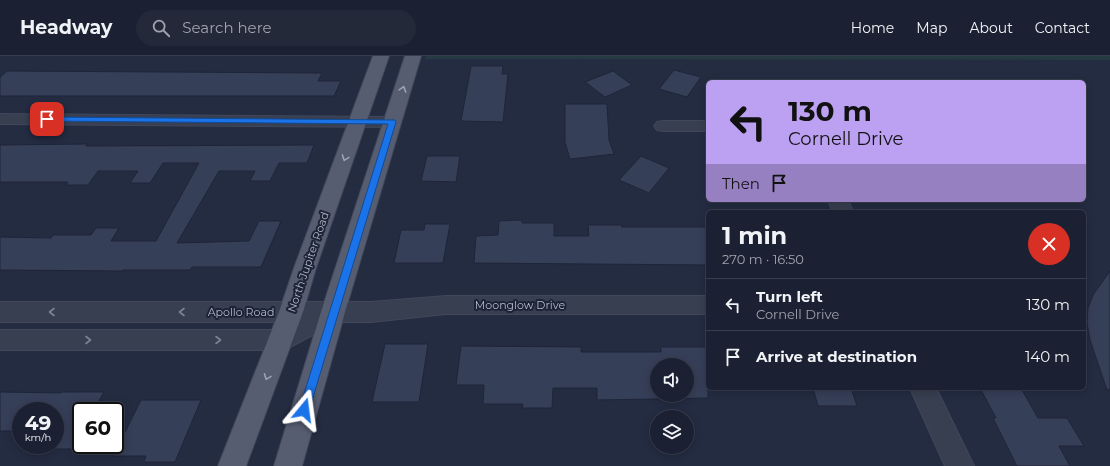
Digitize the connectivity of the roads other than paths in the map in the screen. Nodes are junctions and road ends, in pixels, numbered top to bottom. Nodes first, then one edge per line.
1 (381, 56) edge
2 (413, 56) edge
3 (0, 119) edge
4 (358, 122) junction
5 (392, 122) junction
6 (663, 126) dead end
7 (706, 126) edge
8 (706, 305) edge
9 (0, 312) edge
10 (291, 312) junction
11 (333, 312) junction
12 (0, 340) edge
13 (281, 340) junction
14 (924, 390) edge
15 (232, 466) edge
16 (288, 466) edge
17 (960, 466) edge

1 - 4 main road, North Jupiter Road
5 -> 2 main road
3 - 4 street
4 - 5 street
4 -> 10 main road, North Jupiter Road
5 - 11 main road
6 - 7 street
8 - 11 street, Moonglow Drive
10 -> 9 street, Apollo Road
10 - 11 street, Apollo Road
10 - 13 main road, North Jupiter Road
11 - 13 street
11 - 16 main road
12 -> 13 street
13 -> 15 main road, North Jupiter Road
14 - 17 street

